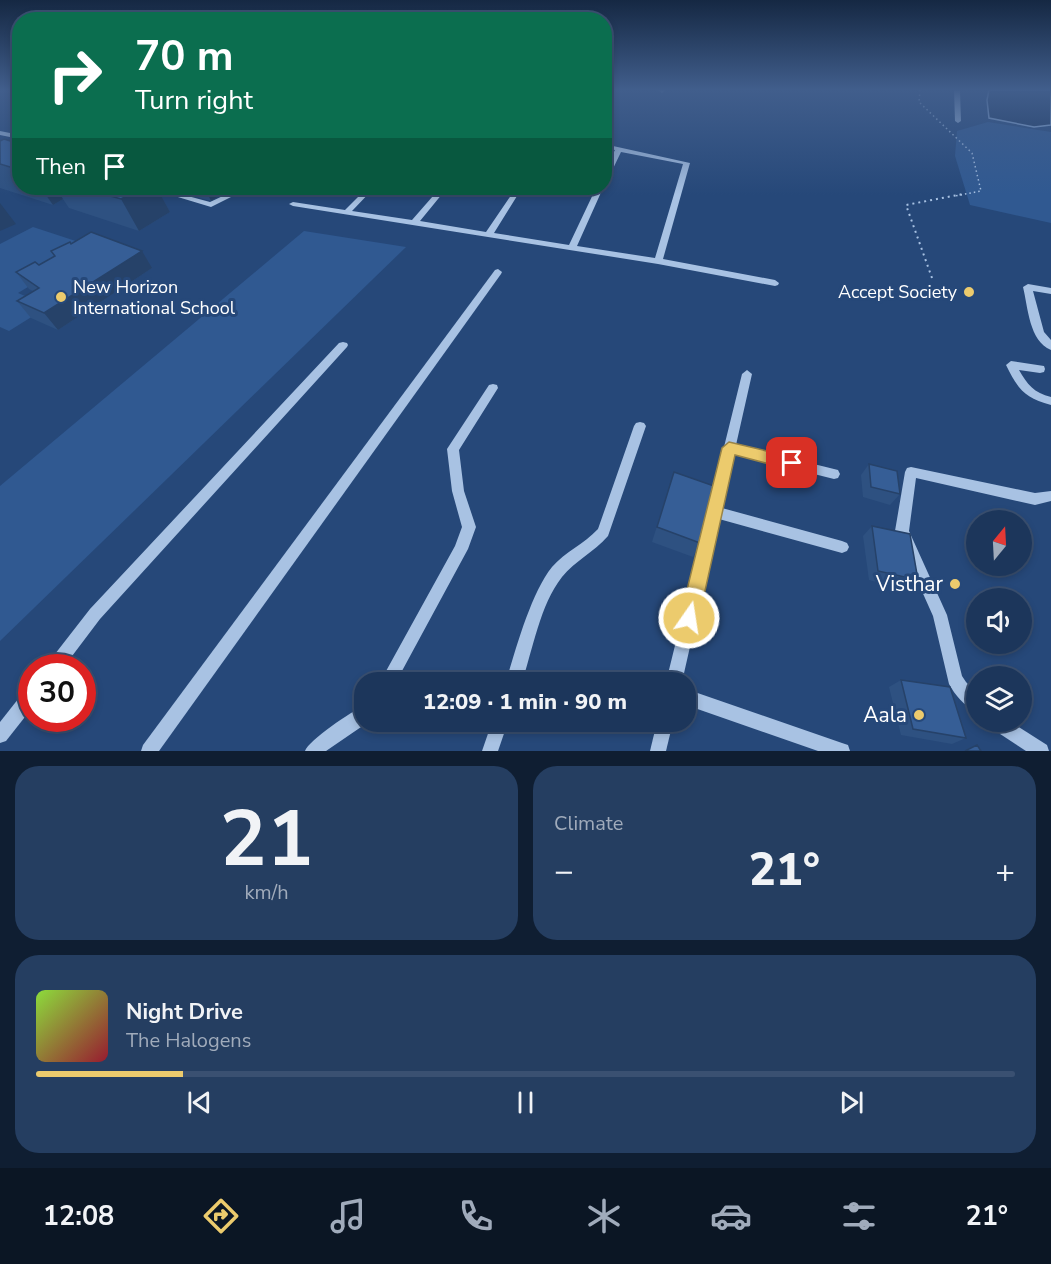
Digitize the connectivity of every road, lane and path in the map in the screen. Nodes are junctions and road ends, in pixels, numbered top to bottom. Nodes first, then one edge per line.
1 (943, 125) edge
2 (612, 148) edge
3 (619, 149) junction
4 (612, 163) edge
5 (176, 195) edge
6 (231, 195) edge
7 (364, 195) edge
8 (438, 195) edge
9 (514, 195) edge
10 (597, 195) edge
11 (293, 204) dead end
12 (347, 212) junction
13 (414, 222) junction
14 (489, 234) junction
15 (572, 247) junction
16 (658, 261) junction
17 (498, 272) dead end
18 (932, 278) dead end
19 (775, 283) dead end
20 (1051, 291) edge
21 (1049, 343) edge
22 (343, 345) dead end
23 (1040, 369) dead end
24 (747, 374) dead end
25 (494, 388) dead end
26 (1051, 401) edge
27 (640, 426) dead end
28 (729, 448) junction
29 (834, 474) dead end
30 (1051, 496) edge
31 (714, 512) junction
32 (842, 547) dead end
33 (64, 654) edge
34 (393, 672) edge
35 (518, 672) edge
36 (676, 672) edge
37 (966, 694) edge
38 (696, 700) edge
39 (18, 712) edge
40 (354, 723) edge
41 (497, 732) edge
42 (663, 732) edge
43 (1012, 732) edge
44 (0, 735) edge
45 (149, 751) edge
46 (313, 751) edge
47 (490, 751) edge
48 (658, 751) edge
49 (842, 751) edge
50 (1041, 751) edge

1 - 18 path
2 - 3 street
3 - 4 street
3 - 16 street
5 - 6 street
7 - 12 street
8 - 13 street
9 - 14 street
10 - 15 street
11 - 12 street
12 - 13 street
13 - 14 street
14 - 15 street
15 - 16 street
16 - 19 street
17 - 45 street
20 - 21 street
22 - 33 street
23 - 26 street
24 - 28 street
25 - 34 street
27 - 35 street
28 - 29 street
28 - 31 street
30 - 37 street
31 - 32 street
31 - 36 street
38 - 49 street
39 - 44 street
40 - 46 street
41 - 47 street
42 - 48 street
43 - 50 street

